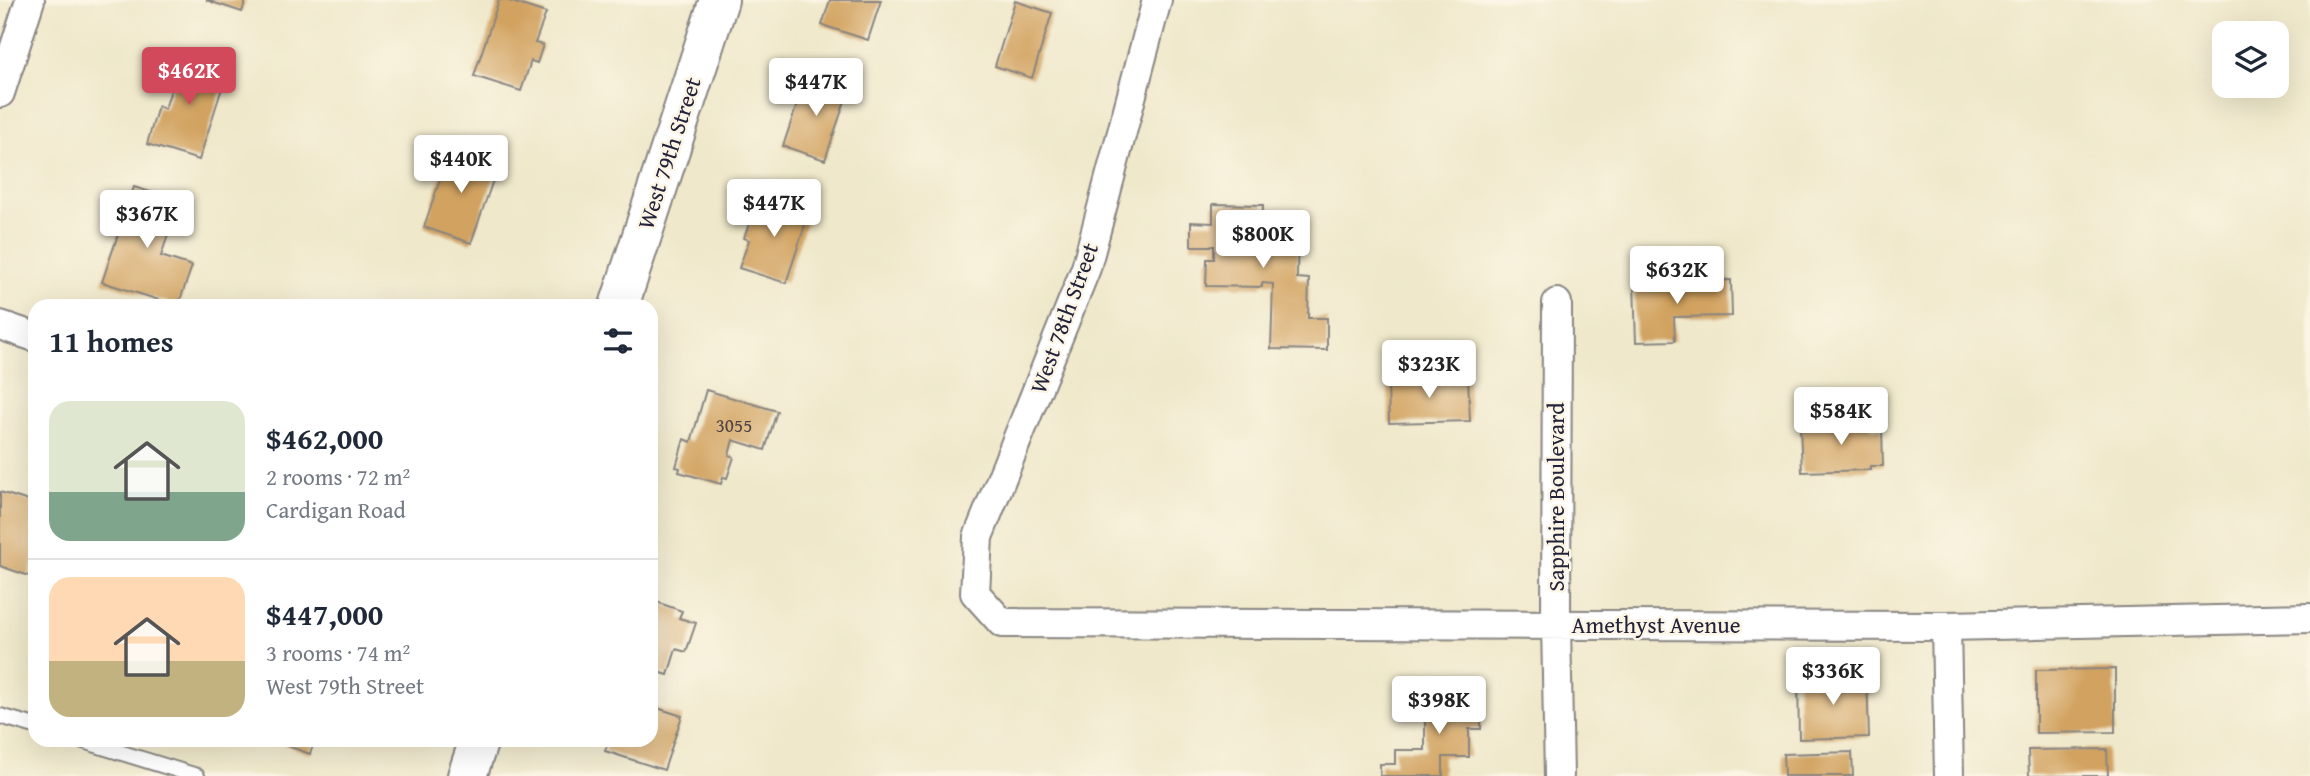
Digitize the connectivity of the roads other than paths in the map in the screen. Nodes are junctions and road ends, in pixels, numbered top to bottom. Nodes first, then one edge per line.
1 (30, 0) edge
2 (719, 0) edge
3 (1157, 0) edge
4 (0, 93) edge
5 (622, 299) edge
6 (1557, 303) dead end
7 (0, 325) edge
8 (28, 335) edge
9 (2310, 618) edge
10 (1002, 623) joint
11 (1556, 625) junction
12 (1946, 626) junction
13 (0, 716) edge
14 (28, 724) edge
15 (103, 747) edge
16 (476, 747) edge
17 (197, 776) edge
18 (467, 776) edge
19 (1559, 776) edge
20 (1949, 776) edge

1 - 4 street
2 - 5 main road, West 79th Street
3 - 10 street, West 78th Street
6 - 11 street, Sapphire Boulevard
7 - 8 street
9 - 12 street, Amethyst Avenue
10 - 11 street, Amethyst Avenue
11 - 12 street, Amethyst Avenue
11 - 19 street, Sapphire Boulevard
12 - 20 street
13 - 14 lane
15 - 17 lane
16 - 18 main road

